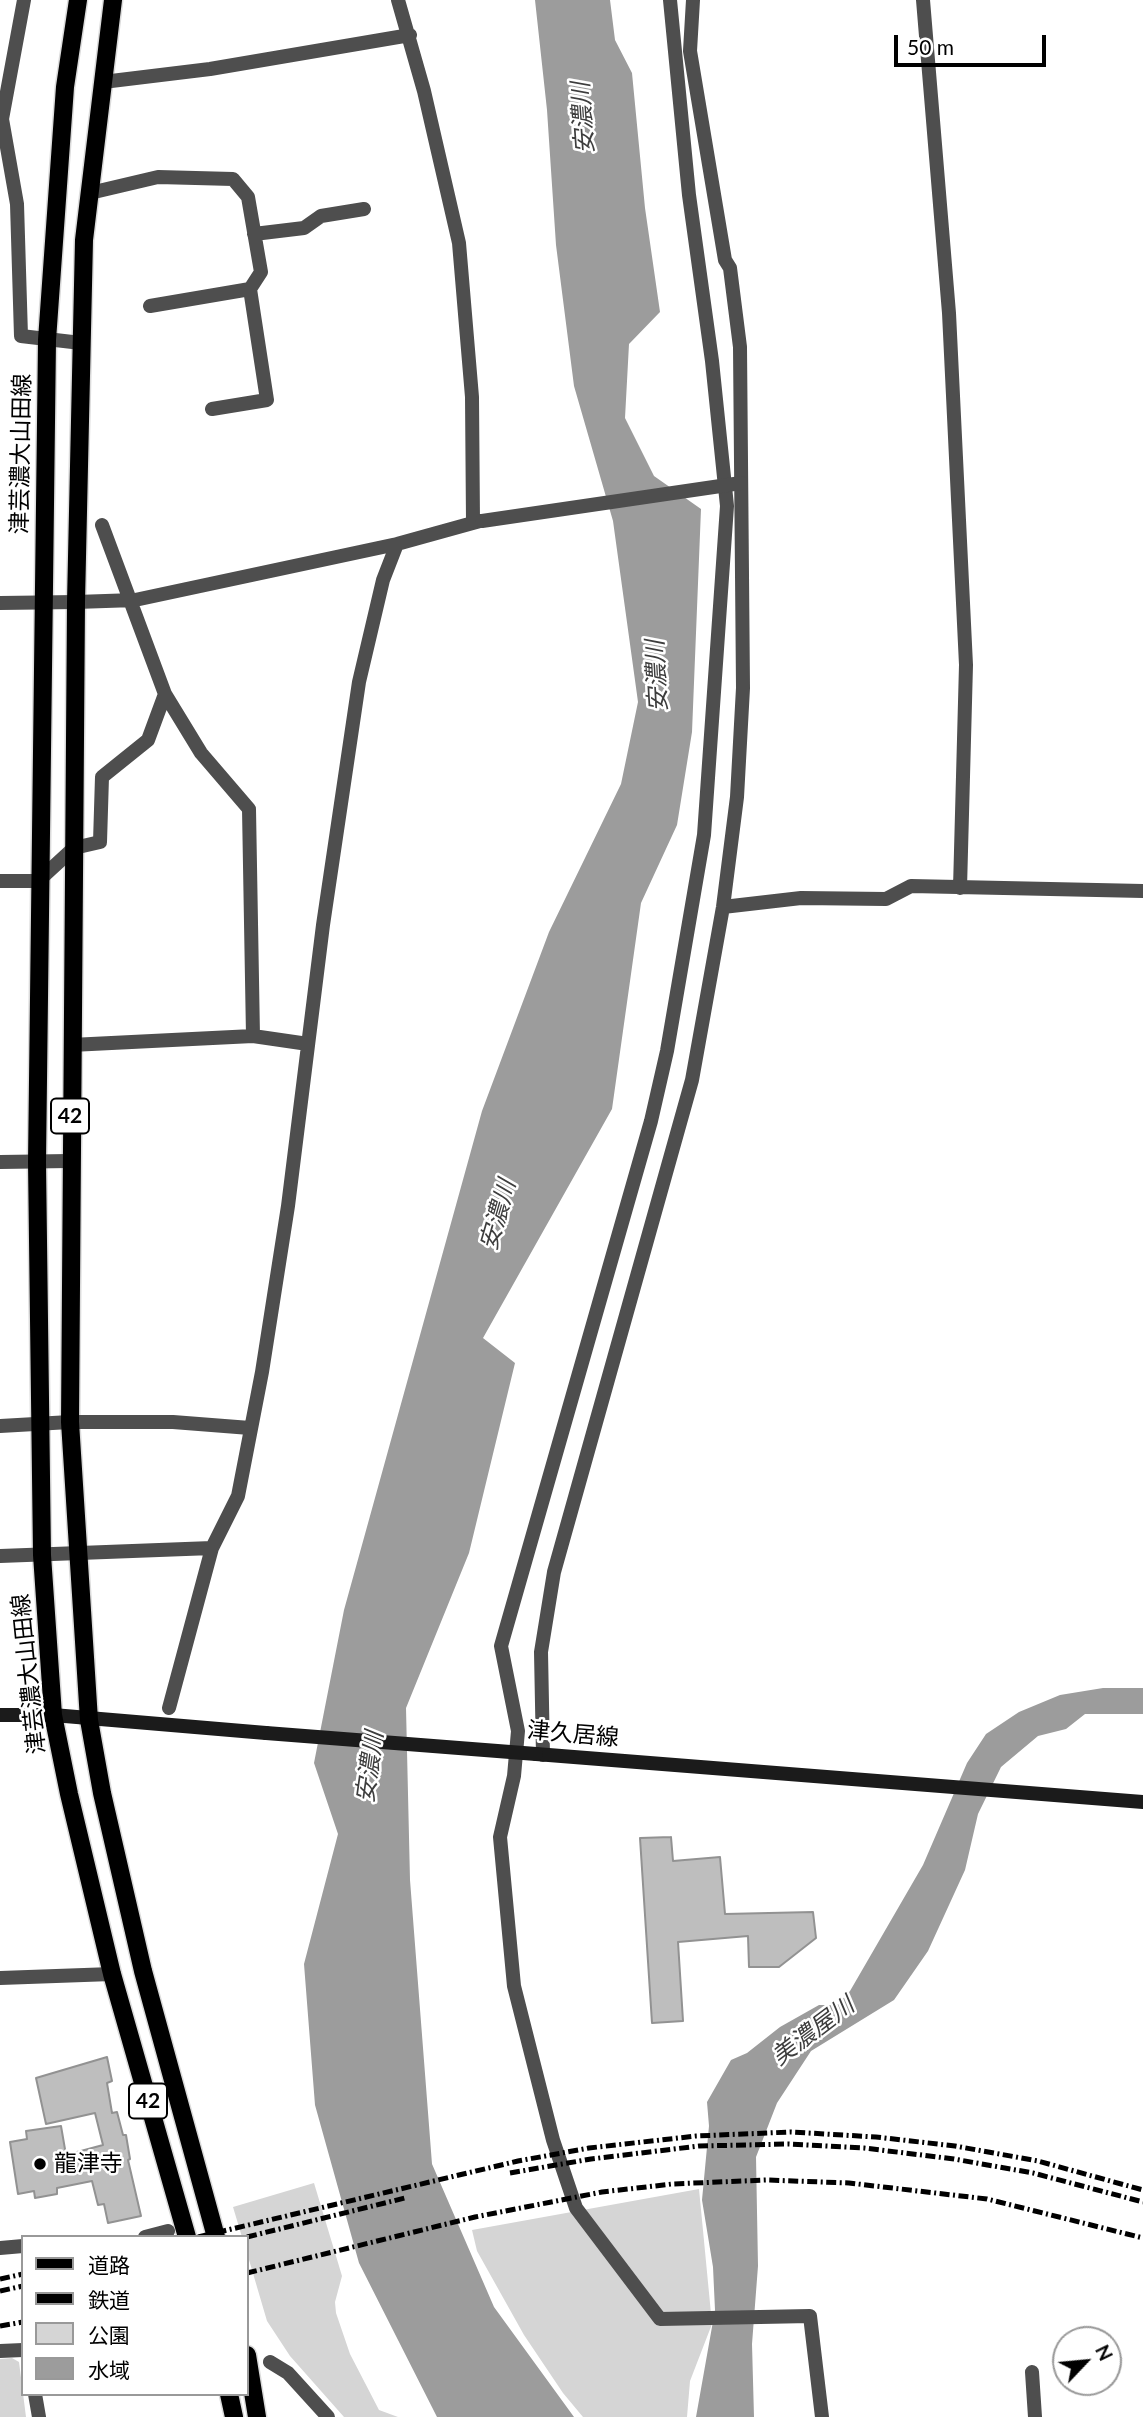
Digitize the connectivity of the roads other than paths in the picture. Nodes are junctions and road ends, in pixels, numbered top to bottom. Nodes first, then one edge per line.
1 (24, 0) edge
2 (78, 0) edge
3 (113, 0) edge
4 (398, 0) edge
5 (670, 0) edge
6 (693, 0) edge
7 (923, 0) edge
8 (410, 36) junction
9 (103, 82) junction
10 (1, 120) edge
11 (90, 193) junction
12 (364, 209) dead end
13 (254, 234) junction
14 (250, 289) junction
15 (150, 306) dead end
16 (47, 340) junction
17 (81, 342) junction
18 (212, 409) dead end
19 (741, 483) junction
20 (477, 521) junction
21 (102, 525) dead end
22 (397, 544) junction
23 (130, 600) junction
24 (76, 602) junction
25 (0, 603) edge
26 (43, 603) junction
27 (165, 694) junction
28 (74, 848) junction
29 (0, 881) edge
30 (38, 881) junction
31 (960, 887) junction
32 (1143, 891) edge
33 (723, 908) junction
34 (253, 1036) junction
35 (308, 1044) junction
36 (71, 1045) junction
37 (69, 1161) junction
38 (37, 1162) junction
39 (0, 1163) edge
40 (69, 1422) junction
41 (0, 1426) edge
42 (39, 1426) junction
43 (250, 1428) junction
44 (212, 1548) junction
45 (42, 1555) junction
46 (76, 1555) junction
47 (0, 1556) edge
48 (169, 1708) dead end
49 (0, 1715) edge
50 (53, 1715) junction
51 (89, 1720) junction
52 (539, 1754) junction
53 (1143, 1802) edge
54 (112, 1974) junction
55 (0, 1978) edge
56 (168, 2231) dead end
57 (153, 2235) edge
58 (186, 2235) edge
59 (215, 2235) edge
60 (21, 2246) edge
61 (0, 2248) edge
62 (21, 2350) edge
63 (0, 2351) edge
64 (248, 2362) edge
65 (270, 2362) dead end
66 (1032, 2372) dead end
67 (35, 2396) edge
68 (229, 2396) edge
69 (39, 2417) edge
70 (234, 2417) edge
71 (257, 2417) edge
72 (328, 2417) edge
73 (822, 2417) edge
74 (1035, 2417) edge

1 - 10 street
2 - 16 main road, 津芸濃大山田線 / 42
3 - 9 main road, 42
4 - 8 street
5 - 73 street
6 - 19 street
7 - 31 street
8 - 9 street
8 - 20 street
9 - 11 main road, 42
10 - 16 street
11 - 13 street
11 - 17 main road, 42
12 - 13 street
13 - 14 street
14 - 15 street
14 - 18 street
16 - 17 street
16 - 26 main road, 津芸濃大山田線 / 42
17 - 24 main road, 42
19 - 20 street, bridge
19 - 33 street
20 - 22 street
21 - 23 street
22 - 23 street
22 - 35 street
23 - 24 street
23 - 27 street
24 - 26 street
24 - 28 main road, 42
25 - 26 street
26 - 30 main road, 津芸濃大山田線 / 42
27 - 28 street
27 - 34 street
28 - 30 street
28 - 36 main road, 42
29 - 30 street
30 - 38 main road, 津芸濃大山田線 / 42
31 - 32 street
31 - 33 street
33 - 52 street
34 - 35 street
34 - 36 street
35 - 43 street
36 - 37 main road, 42
37 - 38 street
37 - 40 main road, 42
38 - 39 street
38 - 42 main road, 津芸濃大山田線 / 42
40 - 42 street
40 - 43 street
40 - 46 main road, 42
41 - 42 street
42 - 45 main road, 津芸濃大山田線 / 42
43 - 44 street
44 - 46 street
44 - 48 street
45 - 46 street
45 - 47 street
45 - 50 main road, 津芸濃大山田線 / 42
46 - 51 main road, 42
49 - 50 main road, 津久居線
50 - 51 main road, 津久居線
50 - 54 main road, 津芸濃大山田線 / 42
51 - 52 main road, 津久居線, bridge
51 - 59 main road, 42
52 - 53 main road, 津久居線
54 - 55 street
54 - 58 main road, 津芸濃大山田線 / 42
56 - 57 street
60 - 61 street
62 - 63 street
64 - 71 main road
65 - 72 street
66 - 74 street
67 - 69 street
68 - 70 main road

